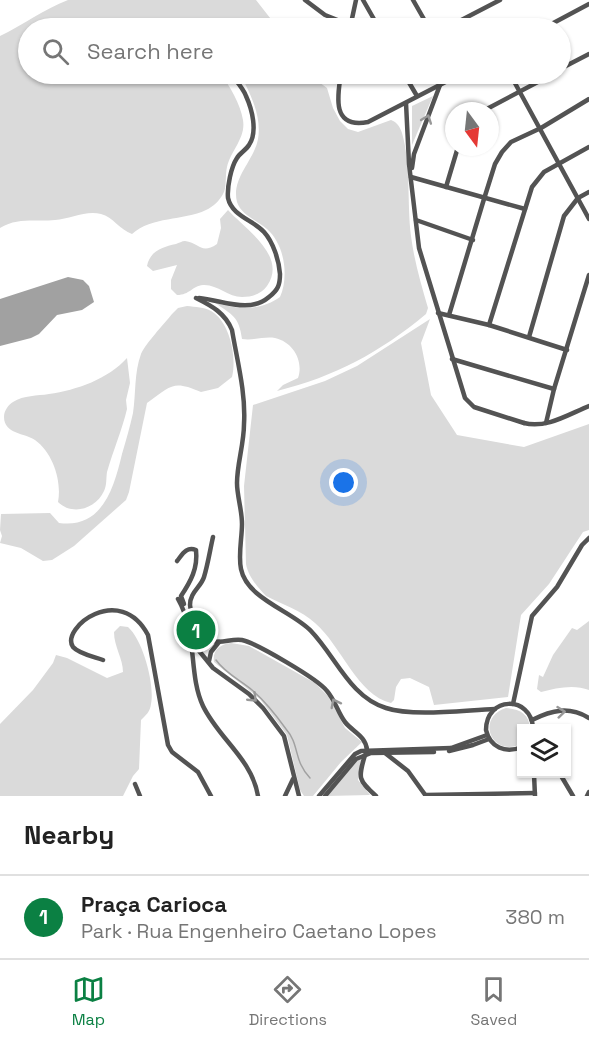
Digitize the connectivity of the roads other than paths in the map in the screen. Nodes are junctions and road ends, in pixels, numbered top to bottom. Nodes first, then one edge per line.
1 (305, 0) edge
2 (356, 0) edge
3 (363, 0) edge
4 (413, 0) edge
5 (500, 0) edge
6 (311, 2) edge
7 (589, 4) edge
8 (331, 18) edge
9 (352, 18) edge
10 (373, 18) edge
11 (423, 18) edge
12 (465, 18) edge
13 (563, 18) edge
14 (589, 54) edge
15 (571, 64) edge
16 (238, 84) edge
17 (340, 84) edge
18 (410, 84) edge
19 (516, 84) edge
20 (534, 84) edge
21 (440, 85) joint
22 (521, 91) junction
23 (417, 96) junction
24 (589, 99) edge
25 (406, 103) junction
26 (499, 103) edge
27 (541, 128) junction
28 (589, 147) edge
29 (455, 156) edge
30 (558, 164) junction
31 (411, 175) junction
32 (446, 187) junction
33 (589, 192) edge
34 (578, 198) junction
35 (484, 199) junction
36 (525, 209) junction
37 (589, 219) edge
38 (416, 220) junction
39 (473, 240) junction
40 (589, 275) edge
41 (438, 313) junction
42 (449, 315) junction
43 (489, 325) junction
44 (529, 338) junction
45 (567, 350) junction
46 (452, 359) junction
47 (554, 389) junction
48 (589, 406) edge
49 (546, 423) junction
50 (213, 537) dead end
51 (589, 538) edge
52 (177, 561) dead end
53 (178, 599) dead end
54 (186, 606) junction
55 (192, 611) junction
56 (186, 614) junction
57 (191, 641) junction
58 (219, 642) junction
59 (104, 660) dead end
60 (209, 661) junction
61 (513, 704) junction
62 (495, 709) junction
63 (589, 718) edge
64 (532, 720) junction
65 (532, 724) edge
66 (488, 737) junction
67 (517, 748) edge
68 (366, 752) junction
69 (385, 753) junction
70 (396, 753) junction
71 (398, 762) junction
72 (293, 778) junction
73 (534, 778) edge
74 (562, 778) edge
75 (135, 784) dead end
76 (535, 794) edge
77 (426, 795) edge
78 (140, 796) edge
79 (211, 796) edge
80 (257, 796) edge
81 (285, 796) edge
82 (299, 796) edge
83 (319, 796) edge
84 (324, 796) edge
85 (374, 796) edge
86 (573, 796) edge

1 - 6 street
2 - 9 street
3 - 10 street
4 - 11 street
5 - 12 street
6 - 8 street
7 - 13 street
14 - 15 street
16 - 62 street
17 - 25 street
18 - 23 street
19 - 22 street
20 - 22 street
21 - 23 street
31 -> 21 street
22 - 26 street
22 - 27 street
23 - 25 street
24 - 27 street
25 - 31 street
27 - 30 street
27 - 35 street
28 - 30 street
29 - 32 street
30 - 34 street
30 - 36 street
31 - 32 street
31 - 38 street
32 - 35 street
33 - 34 street
34 - 37 street
34 - 44 street
35 - 36 street
35 - 39 street
36 - 43 street
38 - 39 street
38 - 41 street
39 - 42 street
40 - 45 street
41 - 42 street
41 - 46 street
42 - 43 street
43 - 44 street
44 - 45 street
45 - 47 street
46 - 47 street
46 - 49 street
47 - 49 street
48 - 49 street
50 - 54 street
51 - 61 street
52 - 54 street
53 - 54 street
54 - 55 street
54 - 56 street
55 - 56 street
55 - 58 street
56 - 57 street
57 - 60 street
57 - 80 street
58 - 60 street
68 -> 58 street
59 - 79 street
60 -> 72 street
61 - 62 street
61 - 64 street
62 - 66 street
64 -> 63 street
64 - 65 street
66 - 67 street
66 - 68 street
66 - 70 street
68 - 69 street
68 - 83 street
68 - 84 street
68 - 85 street
69 - 70 street
69 - 71 street
70 - 71 street
71 - 77 street
72 - 81 street
72 - 82 street
73 - 76 street
74 - 86 street
75 - 78 street
76 - 77 street

